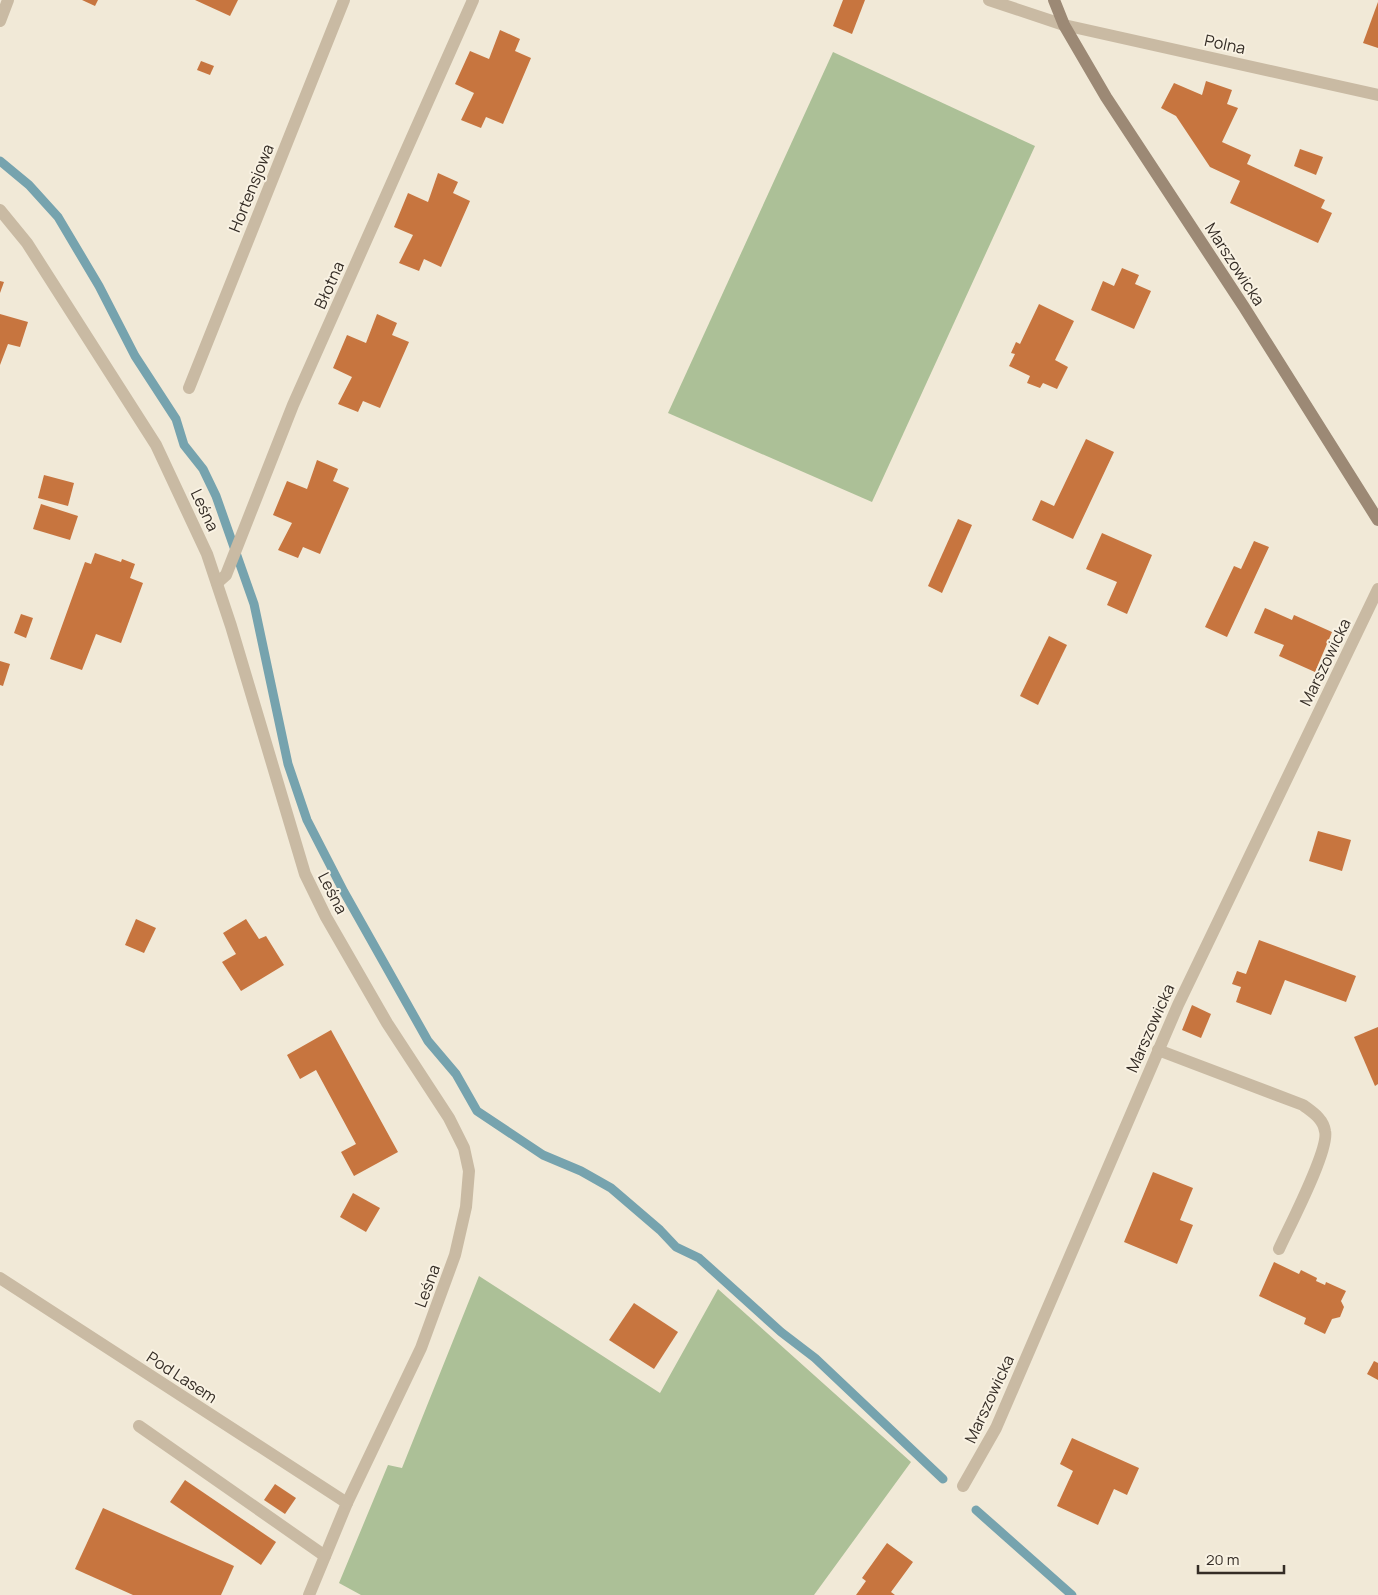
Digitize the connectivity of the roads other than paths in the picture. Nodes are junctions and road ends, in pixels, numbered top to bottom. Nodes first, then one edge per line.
1 (8, 0) edge
2 (344, 0) edge
3 (473, 0) edge
4 (989, 0) edge
5 (1054, 0) edge
6 (0, 21) edge
7 (1064, 25) junction
8 (1378, 95) edge
9 (0, 210) edge
10 (189, 388) dead end
11 (1378, 520) edge
12 (217, 583) junction
13 (1378, 589) edge
14 (1158, 1050) junction
15 (1279, 1249) dead end
16 (0, 1278) edge
17 (139, 1426) dead end
18 (963, 1486) dead end
19 (347, 1503) junction
20 (325, 1556) junction
21 (309, 1595) edge

1 - 6 street
2 - 10 street, Hortensjowa
3 - 12 street, Błotna
4 - 7 street
5 - 7 street, Marszowicka
7 - 8 street, Polna
7 - 11 street, Marszowicka
9 - 12 street, Leśna
12 - 19 street, Leśna
13 - 14 street, Marszowicka
14 - 15 street
14 - 18 street, Marszowicka
16 - 19 street, Pod Lasem
17 - 20 street
19 - 20 street, Leśna
20 - 21 street, Leśna

